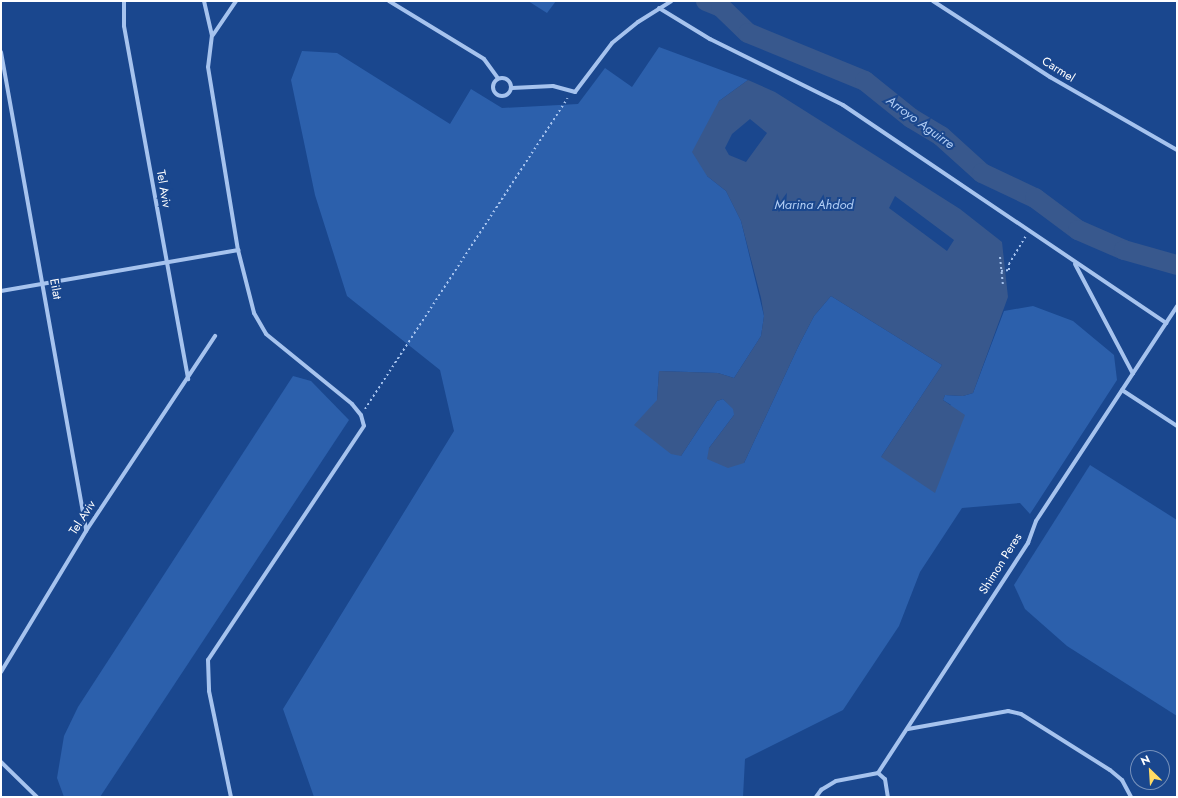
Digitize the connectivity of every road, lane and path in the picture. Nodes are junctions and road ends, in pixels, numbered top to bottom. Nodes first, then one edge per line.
1 (124, 1) edge
2 (204, 1) edge
3 (236, 1) edge
4 (389, 1) edge
5 (671, 1) edge
6 (932, 1) edge
7 (659, 8) junction
8 (212, 36) junction
9 (1, 52) edge
10 (498, 78) junction
11 (512, 88) junction
12 (575, 92) junction
13 (1177, 150) edge
14 (1028, 232) junction
15 (238, 250) junction
16 (1000, 257) dead end
17 (165, 263) junction
18 (1074, 264) junction
19 (1001, 271) junction
20 (44, 283) junction
21 (1003, 285) dead end
22 (1, 291) edge
23 (1177, 306) edge
24 (1166, 323) junction
25 (215, 336) dead end
26 (1132, 374) junction
27 (188, 379) junction
28 (1122, 390) junction
29 (361, 415) junction
30 (1177, 426) edge
31 (86, 531) junction
32 (1, 672) edge
33 (908, 728) junction
34 (1, 762) edge
35 (878, 773) junction
36 (37, 797) edge
37 (231, 797) edge
38 (816, 797) edge
39 (888, 797) edge
40 (1131, 797) edge

1 - 17 street, Tel Aviv
2 - 8 street
3 - 8 street
4 - 10 street
5 - 7 street
6 - 13 street, Carmel
7 - 12 street
7 - 14 street
8 - 15 street
9 - 20 street, Eilat
10 - 11 street
10 - 11 street
11 - 12 street
12 - 29 path
14 - 18 street
14 - 19 path
15 - 17 street
15 - 29 street
16 - 19 path
17 - 20 street
17 - 27 street, Tel Aviv
18 - 24 street
18 - 26 street
19 - 21 path
20 - 22 street
20 - 31 street, Eilat
23 - 24 street, Shimon Peres
24 - 26 street, Shimon Peres
25 - 27 street, Tel Aviv
26 - 28 street, Shimon Peres
27 - 31 street, Tel Aviv
28 - 30 street
28 - 33 street, Shimon Peres
29 - 37 street
31 - 32 street, Tel Aviv
33 - 35 street, Shimon Peres
33 - 40 street
34 - 36 street
35 - 38 street
35 - 39 street

